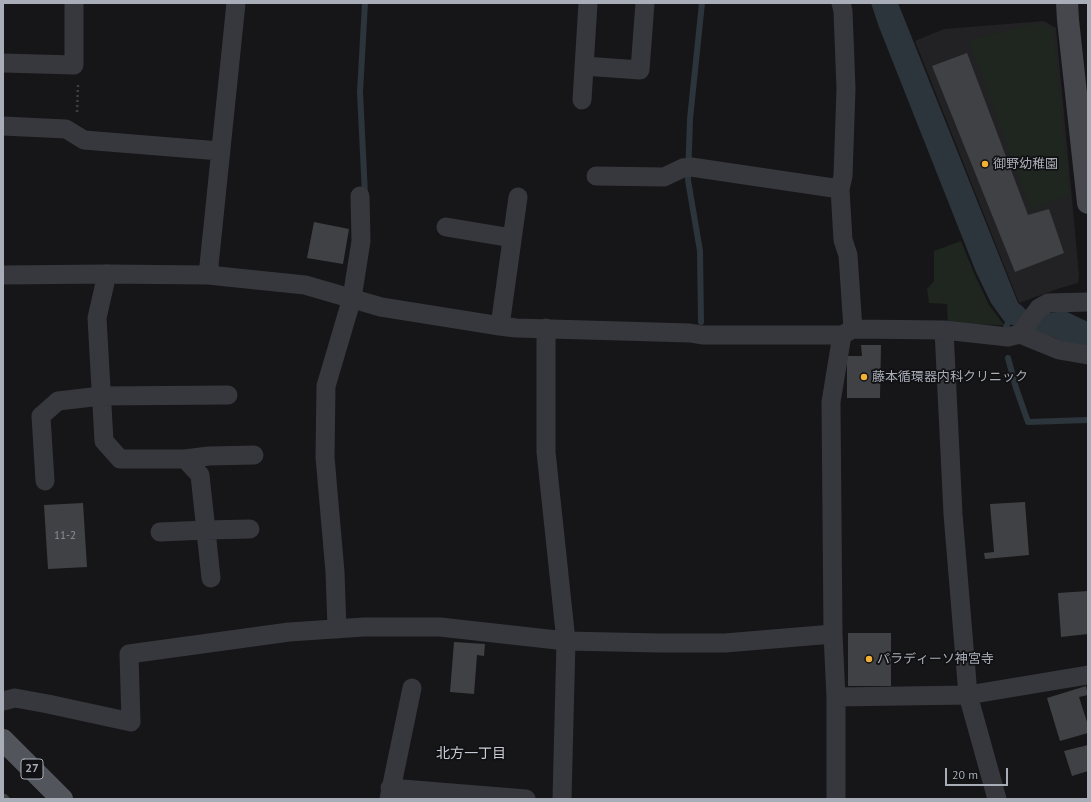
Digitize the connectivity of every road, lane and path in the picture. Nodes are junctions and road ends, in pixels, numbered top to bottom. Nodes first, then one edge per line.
1 (74, 3) edge
2 (236, 3) edge
3 (588, 3) edge
4 (645, 3) edge
5 (841, 3) edge
6 (1068, 3) edge
7 (3, 63) edge
8 (74, 65) junction
9 (584, 66) junction
10 (582, 100) dead end
11 (3, 126) edge
12 (77, 135) junction
13 (220, 151) junction
14 (596, 176) dead end
15 (840, 188) junction
16 (360, 196) dead end
17 (518, 197) dead end
18 (1088, 203) edge
19 (446, 227) dead end
20 (512, 238) junction
21 (107, 274) junction
22 (3, 275) edge
23 (208, 275) junction
24 (352, 298) junction
25 (1088, 302) edge
26 (500, 326) junction
27 (546, 328) junction
28 (944, 330) junction
29 (848, 332) junction
30 (1021, 332) junction
31 (1088, 355) edge
32 (228, 395) dead end
33 (102, 396) junction
34 (254, 455) dead end
35 (185, 458) junction
36 (45, 481) dead end
37 (250, 529) dead end
38 (206, 530) junction
39 (160, 532) dead end
40 (211, 578) dead end
41 (337, 629) junction
42 (833, 634) junction
43 (566, 641) junction
44 (1088, 675) edge
45 (412, 688) dead end
46 (968, 695) junction
47 (836, 697) junction
48 (3, 701) edge
49 (3, 740) edge
50 (389, 794) edge
51 (62, 799) edge
52 (526, 799) edge
53 (562, 799) edge
54 (836, 799) edge
55 (997, 799) edge

1 - 8 street
2 - 13 street
3 - 9 street
4 - 9 street
5 - 15 street
6 - 18 street
7 - 8 street
8 - 12 path
9 - 10 street
11 - 12 street
12 - 13 street
13 - 23 street
14 - 15 street
15 - 29 street
16 - 24 street
17 - 20 street
19 - 20 street
20 - 26 street
21 - 22 street
21 - 23 street
21 - 33 street
23 - 24 street
24 - 26 street
24 - 41 street
25 - 30 street
26 - 27 street
27 - 29 street
27 - 43 street
28 - 29 street
28 - 30 street
28 - 46 street
29 - 42 street
30 - 31 street
32 - 33 street
33 - 35 street
33 - 36 street
34 - 35 street
35 - 38 street
37 - 38 street
38 - 39 street
38 - 40 street
41 - 43 street
41 - 48 street
42 - 43 street
42 - 47 street
43 - 53 street
44 - 46 street
45 - 50 street
46 - 47 street
46 - 55 street
47 - 54 street
49 - 51 main road, 27
50 - 52 street

